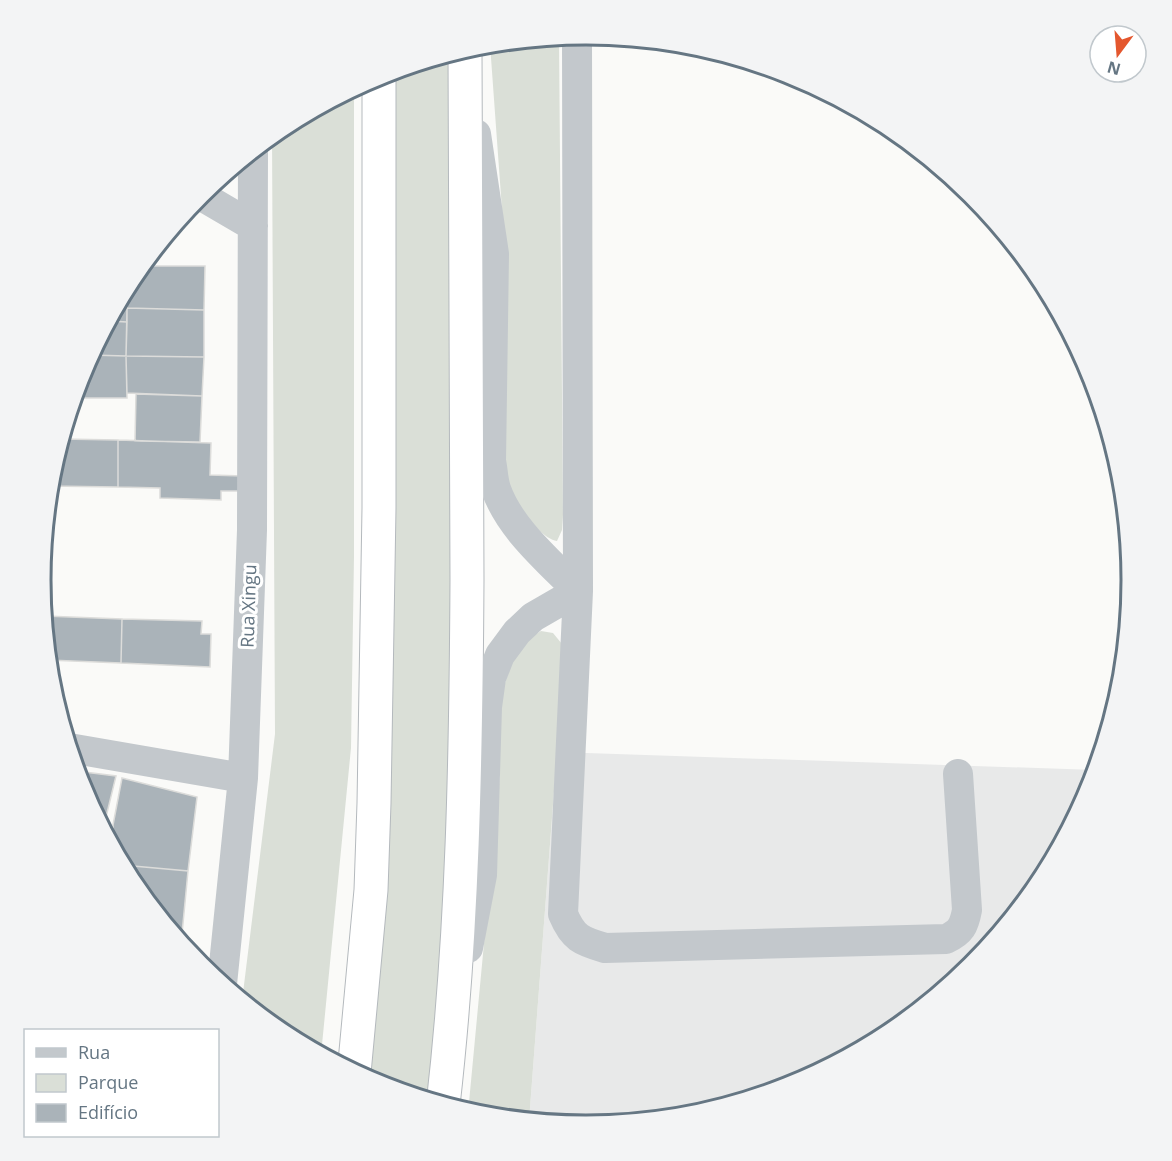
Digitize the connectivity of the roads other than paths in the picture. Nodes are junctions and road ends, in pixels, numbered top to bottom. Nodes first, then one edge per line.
1 (577, 45) edge
2 (465, 59) edge
3 (466, 59) edge
4 (379, 87) edge
5 (253, 162) edge
6 (209, 200) edge
7 (253, 226) junction
8 (578, 591) junction
9 (78, 750) edge
10 (958, 774) dead end
11 (243, 778) junction
12 (223, 974) edge
13 (364, 974) junction
14 (452, 1030) junction
15 (348, 1060) edge
16 (355, 1064) edge
17 (444, 1097) edge
18 (453, 1099) edge

1 - 8 street
2 - 14 highway
3 - 8 street
4 - 13 highway
5 - 7 street, Rua Xingu
6 - 7 street
7 - 11 street, Rua Xingu
8 - 10 street
8 - 14 street
9 - 11 street
11 - 12 street, Rua Xingu
13 - 15 highway
13 - 16 highway
14 - 17 highway
14 - 18 highway

